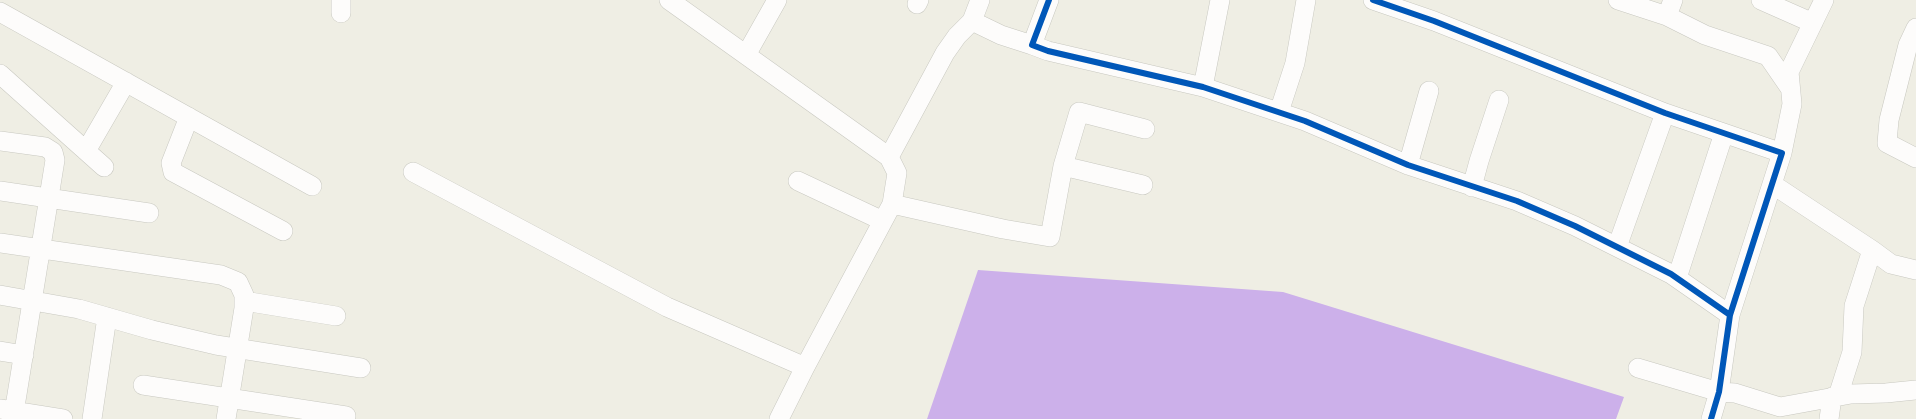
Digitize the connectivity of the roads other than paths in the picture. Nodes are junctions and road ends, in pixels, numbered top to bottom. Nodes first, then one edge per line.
1 (669, 0) edge
2 (777, 0) edge
3 (980, 0) edge
4 (1049, 0) edge
5 (1220, 0) edge
6 (1306, 0) edge
7 (1373, 0) edge
8 (1618, 0) edge
9 (1761, 0) edge
10 (1824, 0) edge
11 (1670, 8) edge
12 (0, 12) edge
13 (972, 21) junction
14 (1813, 23) junction
15 (1916, 28) edge
16 (1032, 45) junction
17 (746, 55) junction
18 (1911, 56) edge
19 (0, 74) edge
20 (126, 82) junction
21 (1203, 87) junction
22 (1790, 88) junction
23 (1429, 91) dead end
24 (1499, 100) dead end
25 (1279, 112) junction
26 (1665, 114) junction
27 (188, 117) junction
28 (1145, 128) dead end
29 (1724, 133) junction
30 (0, 140) edge
31 (86, 151) junction
32 (1782, 152) junction
33 (889, 157) junction
34 (1916, 158) edge
35 (1063, 166) junction
36 (1408, 166) junction
37 (104, 167) dead end
38 (413, 172) dead end
39 (798, 181) dead end
40 (1772, 184) junction
41 (1142, 185) dead end
42 (312, 186) dead end
43 (1472, 186) junction
44 (0, 191) edge
45 (49, 198) junction
46 (887, 212) junction
47 (149, 213) dead end
48 (283, 230) dead end
49 (0, 243) edge
50 (1617, 247) junction
51 (41, 249) junction
52 (1872, 250) junction
53 (1916, 270) edge
54 (1676, 278) junction
55 (0, 295) edge
56 (33, 300) junction
57 (244, 300) junction
58 (1730, 315) junction
59 (336, 316) dead end
60 (108, 317) junction
61 (238, 349) junction
62 (0, 352) edge
63 (24, 355) junction
64 (805, 367) junction
65 (361, 368) dead end
66 (1638, 368) dead end
67 (143, 385) dead end
68 (1916, 390) edge
69 (1719, 392) junction
70 (1835, 396) junction
71 (230, 398) junction
72 (9, 413) edge
73 (346, 416) dead end
74 (63, 419) edge
75 (92, 419) edge
76 (226, 419) edge
77 (779, 419) edge
78 (1711, 419) edge
79 (1829, 419) edge

1 - 17 street
2 - 17 street
3 - 13 street
4 - 16 street
5 - 21 street
6 - 25 street
7 - 26 street
8 - 11 street
9 - 14 street
10 - 14 street
11 - 22 street
12 - 20 street
13 - 16 street
13 - 33 street
14 - 22 street
15 - 18 street
16 - 21 street
17 - 33 street
18 - 34 street
19 - 31 street
20 - 27 street
20 - 31 street
21 - 25 street
22 - 32 street
23 - 36 street
24 - 43 street
25 - 36 street
26 - 29 street
26 - 50 street
27 - 42 street
27 - 48 street
28 - 35 street
29 - 32 street
29 - 54 street
30 - 45 street
31 - 37 street
32 - 40 street
33 - 46 street
35 - 41 street
35 - 46 street
36 - 43 street
38 - 64 street
39 - 46 street
40 - 52 street
40 - 58 street
43 - 50 street
44 - 45 street
45 - 47 street
45 - 51 street
46 - 64 street
49 - 51 street
50 - 54 street
51 - 56 street
51 - 57 street
52 - 53 street
52 - 70 street
54 - 58 street
55 - 56 street
56 - 60 street
56 - 63 street
57 - 59 street
57 - 61 street
58 - 69 street
60 - 61 street
60 - 75 street
61 - 65 street
61 - 71 street
62 - 63 street
63 - 72 street
64 - 77 street
66 - 69 street
67 - 71 street
68 - 70 street
69 - 70 street
69 - 78 street
70 - 79 street
71 - 73 street
71 - 76 street
72 - 74 street

